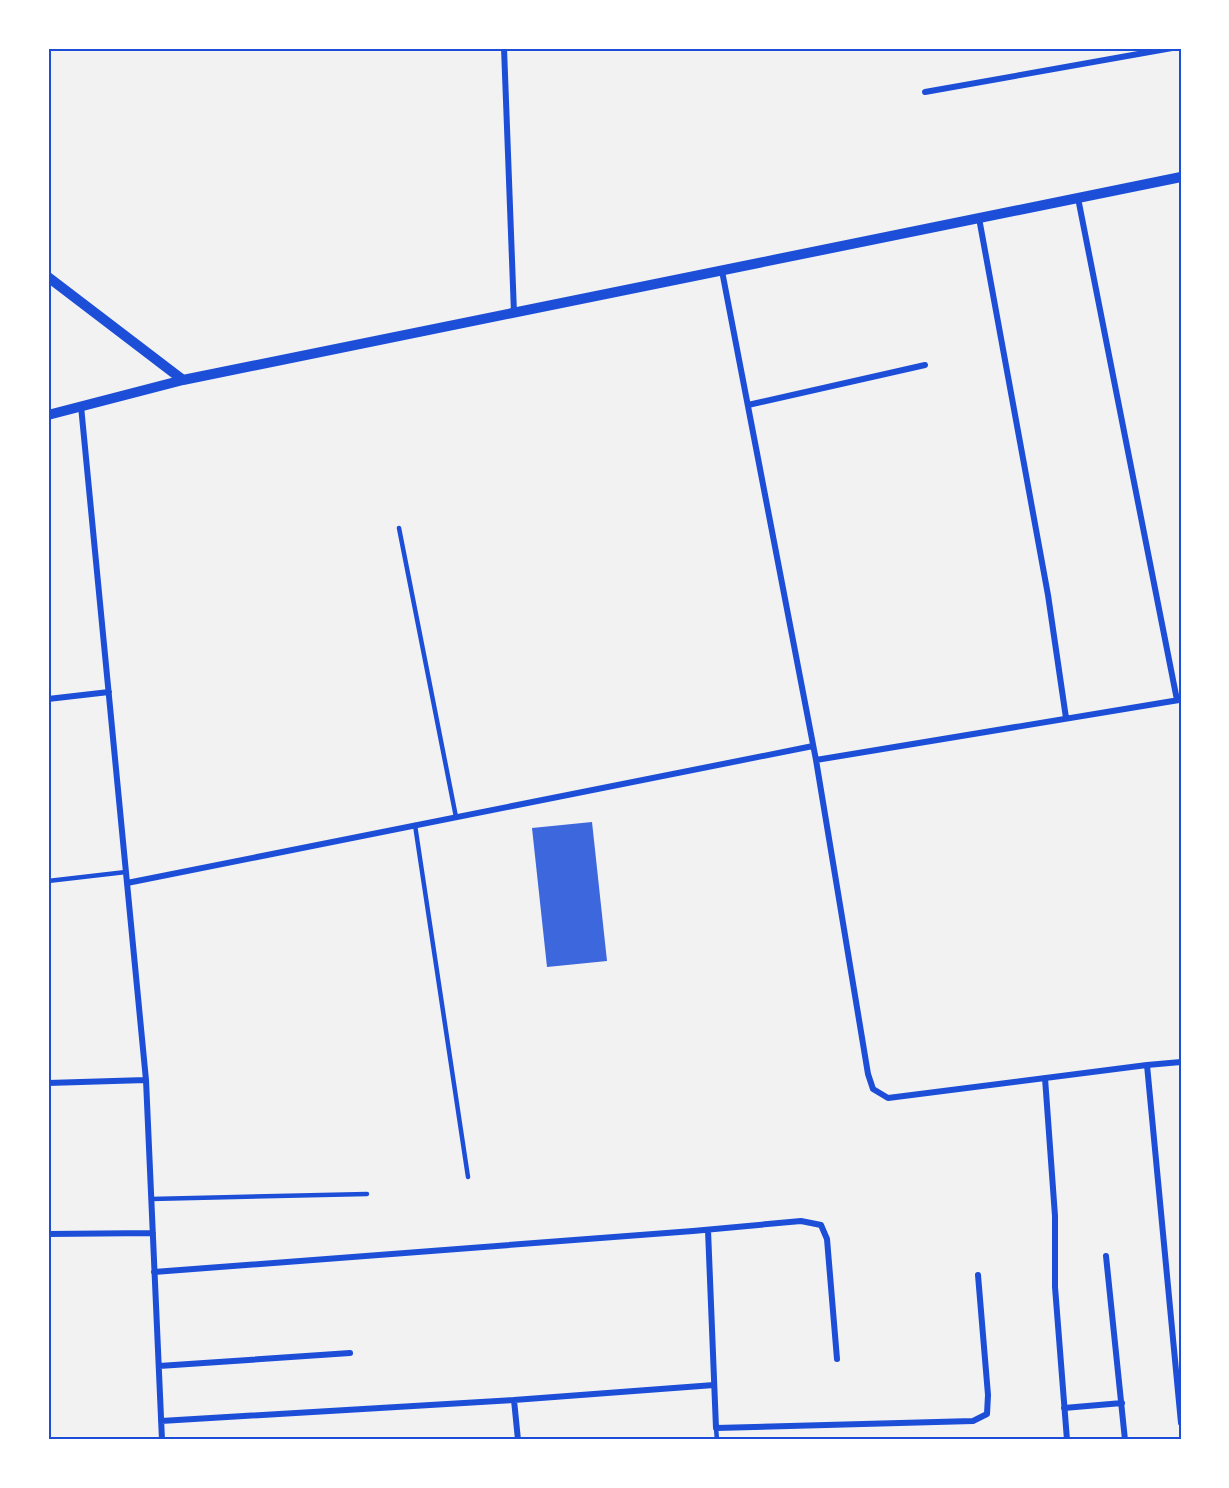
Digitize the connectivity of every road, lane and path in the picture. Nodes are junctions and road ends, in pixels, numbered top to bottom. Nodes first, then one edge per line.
1 (504, 48) edge
2 (1172, 48) edge
3 (926, 92) dead end
4 (1181, 177) edge
5 (1078, 198) junction
6 (979, 219) junction
7 (722, 270) junction
8 (48, 277) edge
9 (514, 313) junction
10 (925, 365) dead end
11 (183, 380) junction
12 (748, 405) junction
13 (81, 406) junction
14 (48, 415) edge
15 (399, 528) dead end
16 (109, 692) junction
17 (48, 699) edge
18 (1179, 700) edge
19 (1066, 718) junction
20 (813, 746) junction
21 (816, 760) junction
22 (456, 817) junction
23 (415, 825) junction
24 (126, 872) junction
25 (48, 881) edge
26 (127, 883) junction
27 (1181, 1062) edge
28 (1147, 1065) junction
29 (1045, 1078) junction
30 (146, 1080) junction
31 (48, 1083) edge
32 (468, 1177) dead end
33 (367, 1194) dead end
34 (151, 1199) junction
35 (708, 1230) junction
36 (153, 1233) junction
37 (48, 1234) edge
38 (1106, 1256) dead end
39 (154, 1272) junction
40 (978, 1275) dead end
41 (350, 1353) dead end
42 (837, 1359) dead end
43 (159, 1366) junction
44 (714, 1385) junction
45 (514, 1400) junction
46 (1122, 1403) junction
47 (1064, 1408) junction
48 (161, 1422) junction
49 (1181, 1424) edge
50 (716, 1428) junction
51 (162, 1440) edge
52 (519, 1440) edge
53 (717, 1440) edge
54 (1067, 1440) edge
55 (1125, 1440) edge

1 - 9 street
2 - 3 street
4 - 5 street
5 - 6 street
5 - 18 street
6 - 7 street
6 - 19 street
7 - 9 street
7 - 12 street
8 - 11 street
9 - 11 street
10 - 12 street
11 - 13 street
12 - 20 street
13 - 14 street
13 - 16 street
15 - 22 lane
16 - 17 street
16 - 24 street
18 - 19 street
19 - 21 street
20 - 21 street
20 - 22 street
21 - 29 street
22 - 23 street
23 - 26 street
23 - 32 lane
24 - 25 lane
24 - 26 street
26 - 30 street
27 - 28 street
28 - 29 street
28 - 49 street
29 - 47 street
30 - 31 street
30 - 34 street
33 - 34 lane
34 - 36 street
35 - 39 street
35 - 42 street
35 - 44 street
36 - 37 street
36 - 39 street
38 - 46 street
39 - 43 street
40 - 50 street
41 - 43 street
43 - 48 street
44 - 45 street
44 - 50 street
45 - 48 street
45 - 52 street
46 - 47 street
46 - 55 street
47 - 54 street
48 - 51 street
50 - 53 lane

